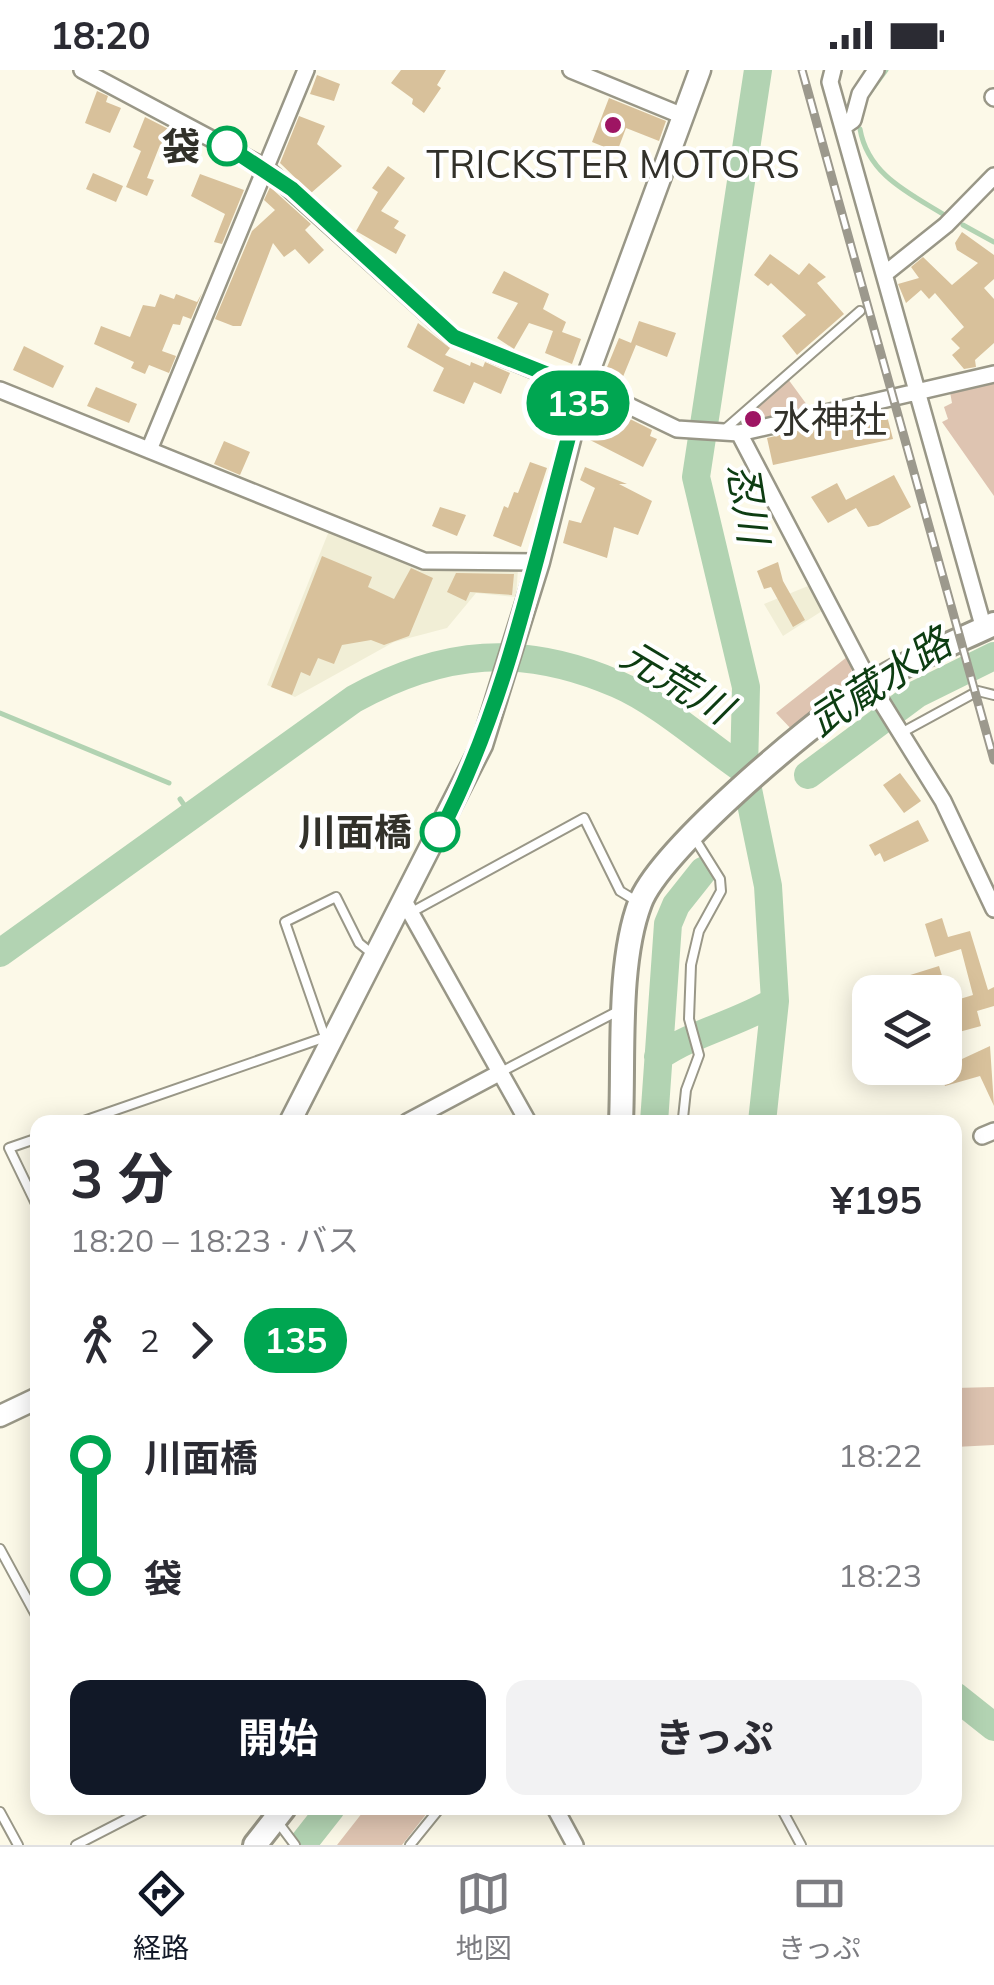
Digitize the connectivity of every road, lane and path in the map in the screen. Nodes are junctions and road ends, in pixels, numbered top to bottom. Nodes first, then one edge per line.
1 (306, 70) edge
2 (571, 70) edge
3 (700, 70) edge
4 (832, 70) edge
5 (876, 70) edge
6 (91, 72) edge
7 (683, 116) junction
8 (843, 127) junction
9 (266, 168) junction
10 (994, 176) edge
11 (886, 274) junction
12 (860, 311) dead end
13 (994, 374) edge
14 (582, 388) junction
15 (0, 390) edge
16 (918, 392) junction
17 (739, 433) junction
18 (721, 434) junction
19 (150, 450) junction
20 (539, 562) junction
21 (989, 626) edge
22 (874, 692) junction
23 (994, 695) edge
24 (898, 729) junction
25 (697, 831) junction
26 (640, 903) junction
27 (407, 907) junction
28 (994, 909) edge
29 (375, 956) junction
30 (626, 1010) junction
31 (327, 1040) junction
32 (500, 1072) junction
33 (102, 1115) edge
34 (293, 1115) edge
35 (421, 1115) edge
36 (524, 1115) edge
37 (621, 1115) edge
38 (683, 1115) edge
39 (30, 1141) edge
40 (30, 1191) edge
41 (30, 1402) edge
42 (0, 1416) edge
43 (0, 1549) edge
44 (30, 1604) edge
45 (0, 1812) edge
46 (131, 1815) edge
47 (281, 1815) edge
48 (282, 1815) edge
49 (434, 1815) edge
50 (559, 1815) edge
51 (785, 1815) edge
52 (18, 1845) edge
53 (76, 1845) edge
54 (256, 1845) edge
55 (295, 1845) edge
56 (410, 1845) edge
57 (575, 1845) edge
58 (801, 1845) edge

1 - 9 street
2 - 7 street
3 - 7 street
4 - 8 street
5 - 8 street
6 - 9 street
7 - 14 street
8 - 11 street
9 - 14 street
9 - 19 street
10 - 11 street
11 - 16 street
12 - 18 lane
13 - 16 street
14 - 18 street
14 - 20 street
15 - 19 street
16 - 17 street
16 - 21 street
17 - 18 street
17 - 22 street
19 - 20 street
20 - 27 street
21 - 22 main road
22 - 24 street
22 - 25 main road
23 - 24 lane
24 - 28 street
25 - 26 main road
25 - 38 lane
26 - 27 lane
26 - 30 main road
27 - 29 street
27 - 32 street
29 - 31 street
29 - 31 lane
30 - 32 lane
30 - 37 main road
31 - 33 lane
31 - 34 street
32 - 35 street
32 - 36 street
39 - 40 lane
41 - 42 street
43 - 44 lane
45 - 52 lane
46 - 53 lane
47 - 54 main road
48 - 55 lane
49 - 56 lane
50 - 57 street
51 - 58 lane

